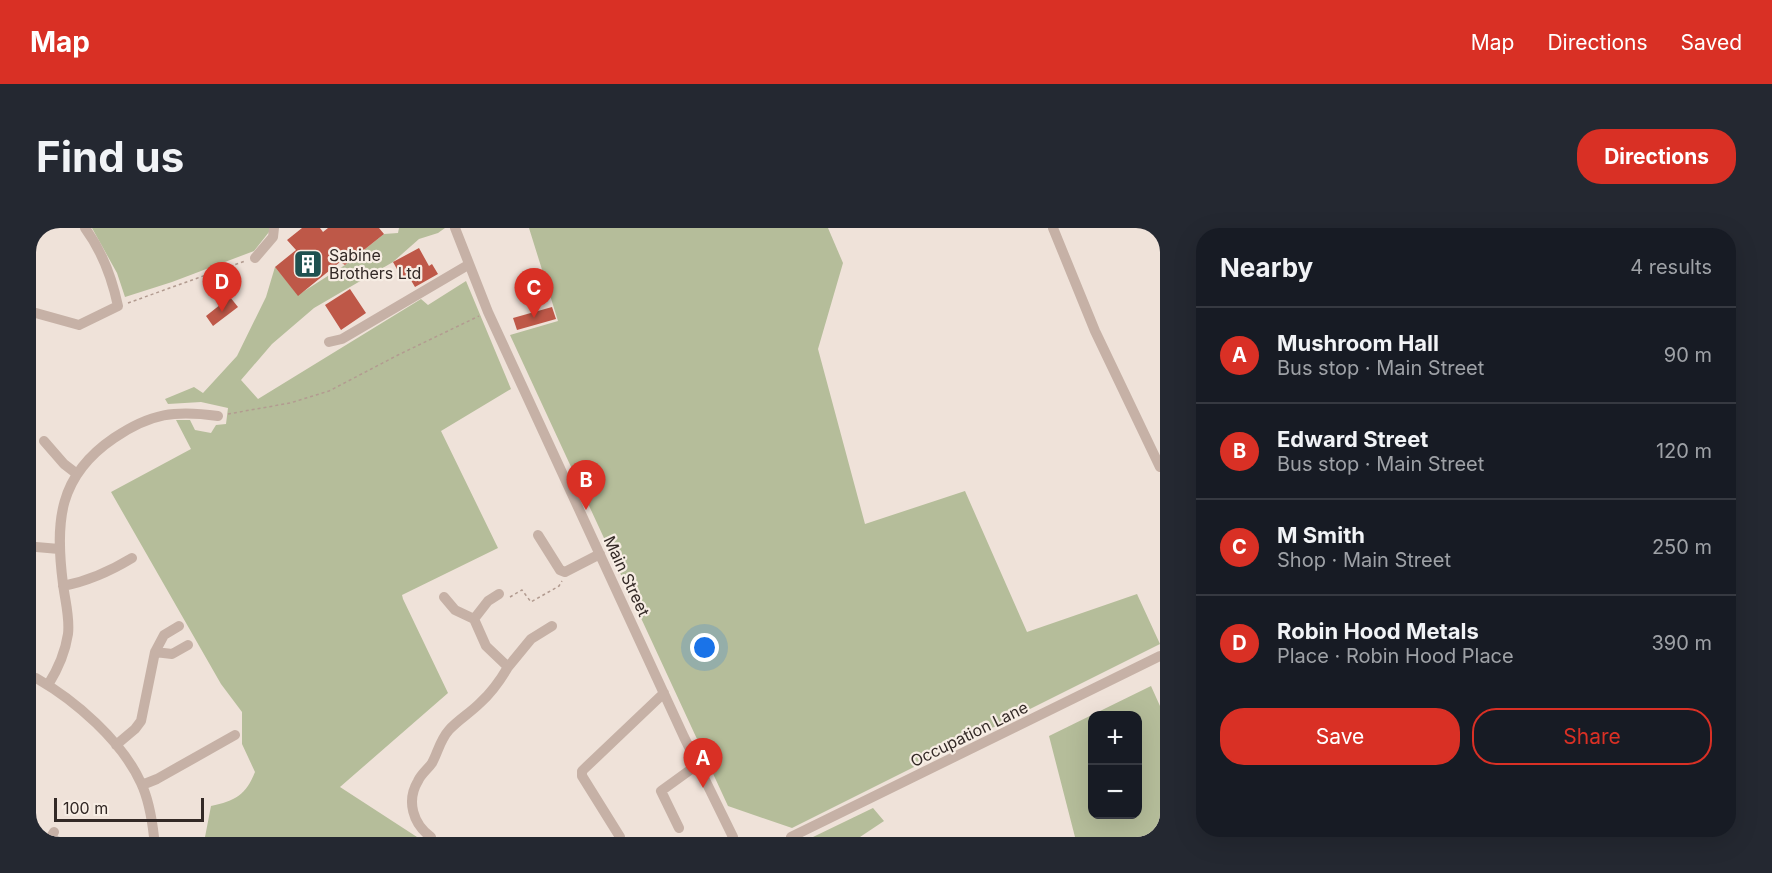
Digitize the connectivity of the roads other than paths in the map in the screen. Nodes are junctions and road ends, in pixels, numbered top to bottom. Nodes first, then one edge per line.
1 (85, 228) edge
2 (274, 228) edge
3 (455, 228) edge
4 (1053, 228) edge
5 (255, 258) road end
6 (468, 265) junction
7 (36, 314) edge
8 (329, 342) dead end
9 (218, 416) road end
10 (44, 441) dead end
11 (1160, 467) edge
12 (77, 474) junction
13 (538, 535) dead end
14 (36, 547) edge
15 (59, 549) junction
16 (600, 554) junction
17 (132, 558) dead end
18 (63, 586) junction
19 (500, 594) road end
20 (444, 597) dead end
21 (474, 620) junction
22 (179, 626) dead end
23 (552, 626) dead end
24 (188, 645) dead end
25 (155, 652) junction
26 (1160, 656) edge
27 (508, 667) junction
28 (36, 678) edge
29 (48, 685) junction
30 (664, 693) junction
31 (235, 735) dead end
32 (116, 745) junction
33 (208, 751) junction
34 (214, 762) dead end
35 (697, 765) junction
36 (142, 784) junction
37 (679, 828) dead end
38 (154, 837) edge
39 (431, 837) edge
40 (620, 837) edge
41 (733, 837) edge
42 (791, 837) edge

1 - 7 street
2 - 5 street
3 - 6 street, Main Street
4 - 11 street
6 - 8 street
6 - 16 street, Main Street
9 - 12 street
10 - 12 street
12 - 15 street
13 - 16 street
14 - 15 street
15 - 18 street
16 - 30 street, Main Street
17 - 18 street
18 - 29 street
19 - 21 street
20 - 21 street
21 - 27 street
22 - 25 street
23 - 27 street
24 - 25 street
25 - 32 street
26 - 42 street, Occupation Lane
27 - 39 street
28 - 29 street
29 - 32 street
30 - 35 street, Main Street
30 - 40 street
31 - 33 street
32 - 36 street
33 - 34 street
33 - 36 street
35 - 37 street
35 - 41 street, Main Street
36 - 38 street

